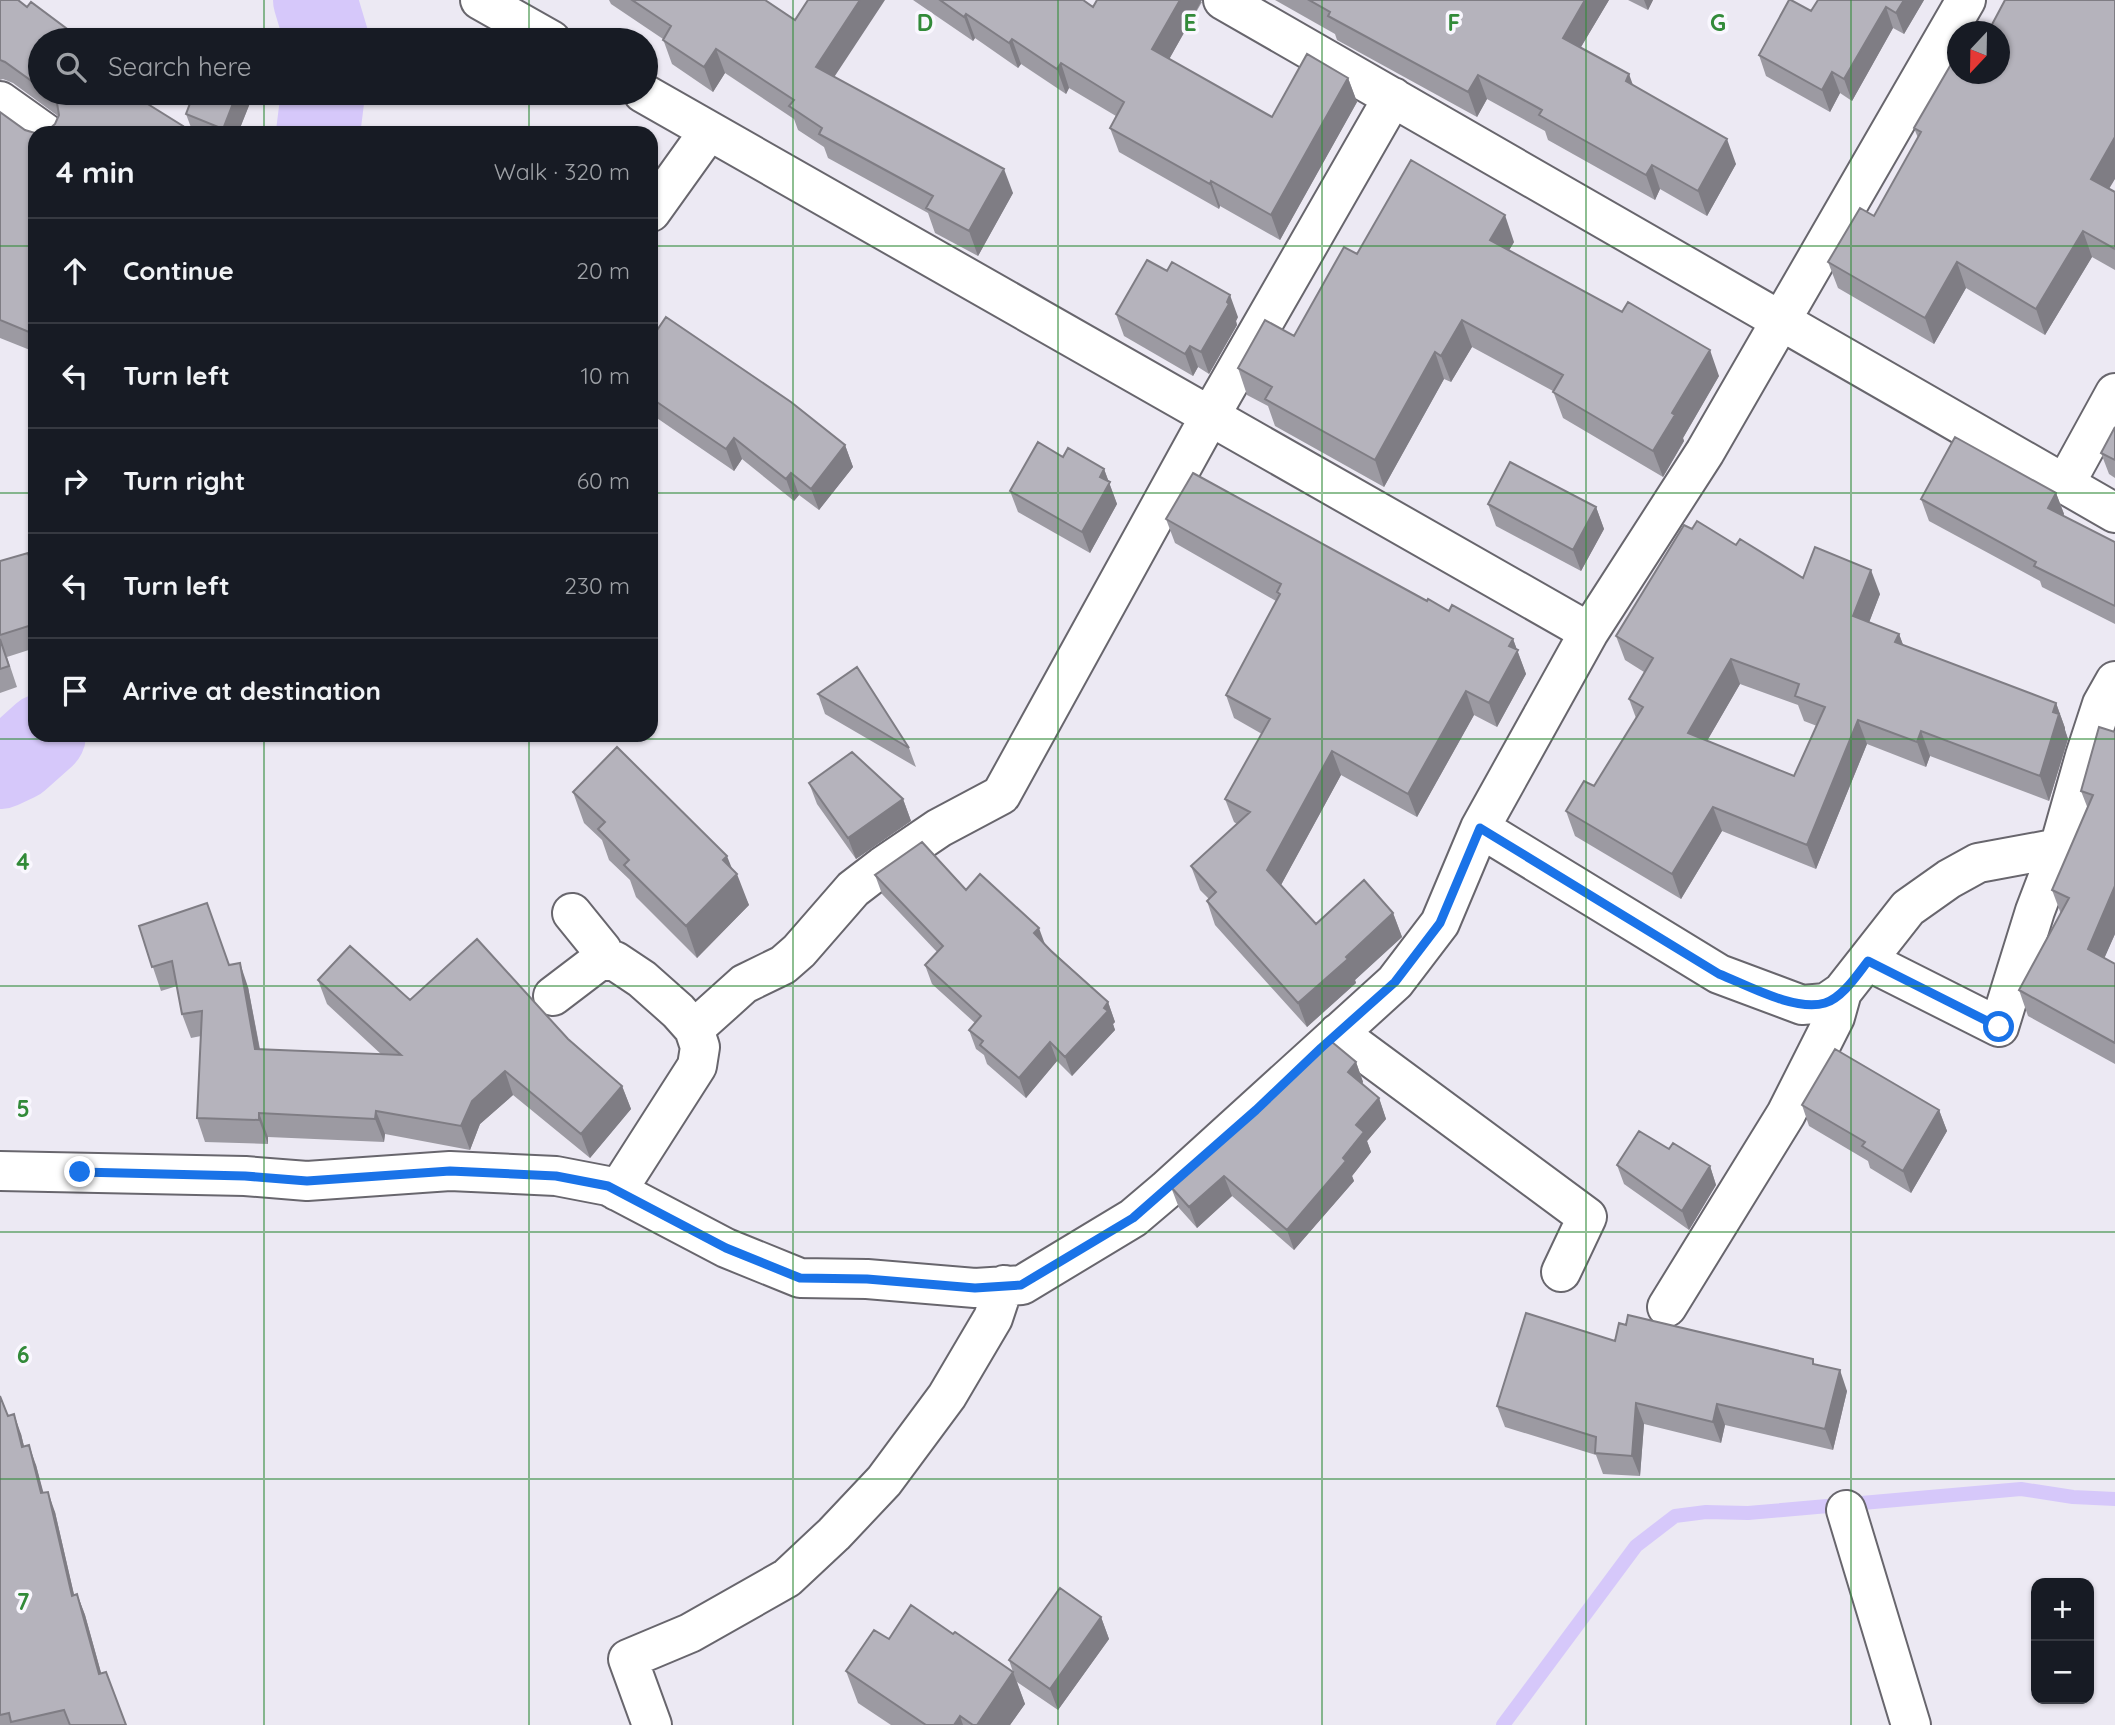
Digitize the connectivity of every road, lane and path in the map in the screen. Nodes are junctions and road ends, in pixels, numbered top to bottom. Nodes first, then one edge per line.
1 (480, 0) edge
2 (1223, 0) edge
3 (1966, 0) edge
4 (530, 28) edge
5 (1393, 97) junction
6 (658, 102) edge
7 (2, 107) edge
8 (33, 126) edge
9 (709, 131) junction
10 (658, 202) edge
11 (1782, 320) junction
12 (2115, 393) edge
13 (1210, 416) junction
14 (2066, 484) junction
15 (2115, 513) edge
16 (1590, 632) junction
17 (2115, 681) edge
18 (1480, 828) junction
19 (2059, 848) junction
20 (572, 913) dead end
21 (606, 961) junction
22 (1868, 961) junction
23 (1842, 992) junction
24 (553, 996) dead end
25 (694, 1029) junction
26 (1338, 1033) junction
27 (0, 1171) edge
28 (617, 1191) junction
29 (1561, 1272) dead end
30 (1004, 1285) junction
31 (1667, 1307) dead end
32 (1846, 1510) dead end
33 (652, 1725) edge
34 (1911, 1725) edge

1 - 4 street
2 - 5 street
3 - 11 street
5 - 11 street
5 - 13 street
6 - 9 street
7 - 8 street
9 - 10 street
9 - 13 street
11 - 14 street
11 - 16 street
12 - 14 street
13 - 16 street
13 - 25 street
14 - 15 street
16 - 18 street
17 - 19 street
18 - 23 street
18 - 26 street
19 - 22 street
19 - 22 street
20 - 21 street
21 - 24 street
21 - 25 street
22 - 23 street
23 - 31 street
25 - 28 street
26 - 29 street
26 - 30 street
27 - 28 street
28 - 30 street
30 - 33 street
32 - 34 street

